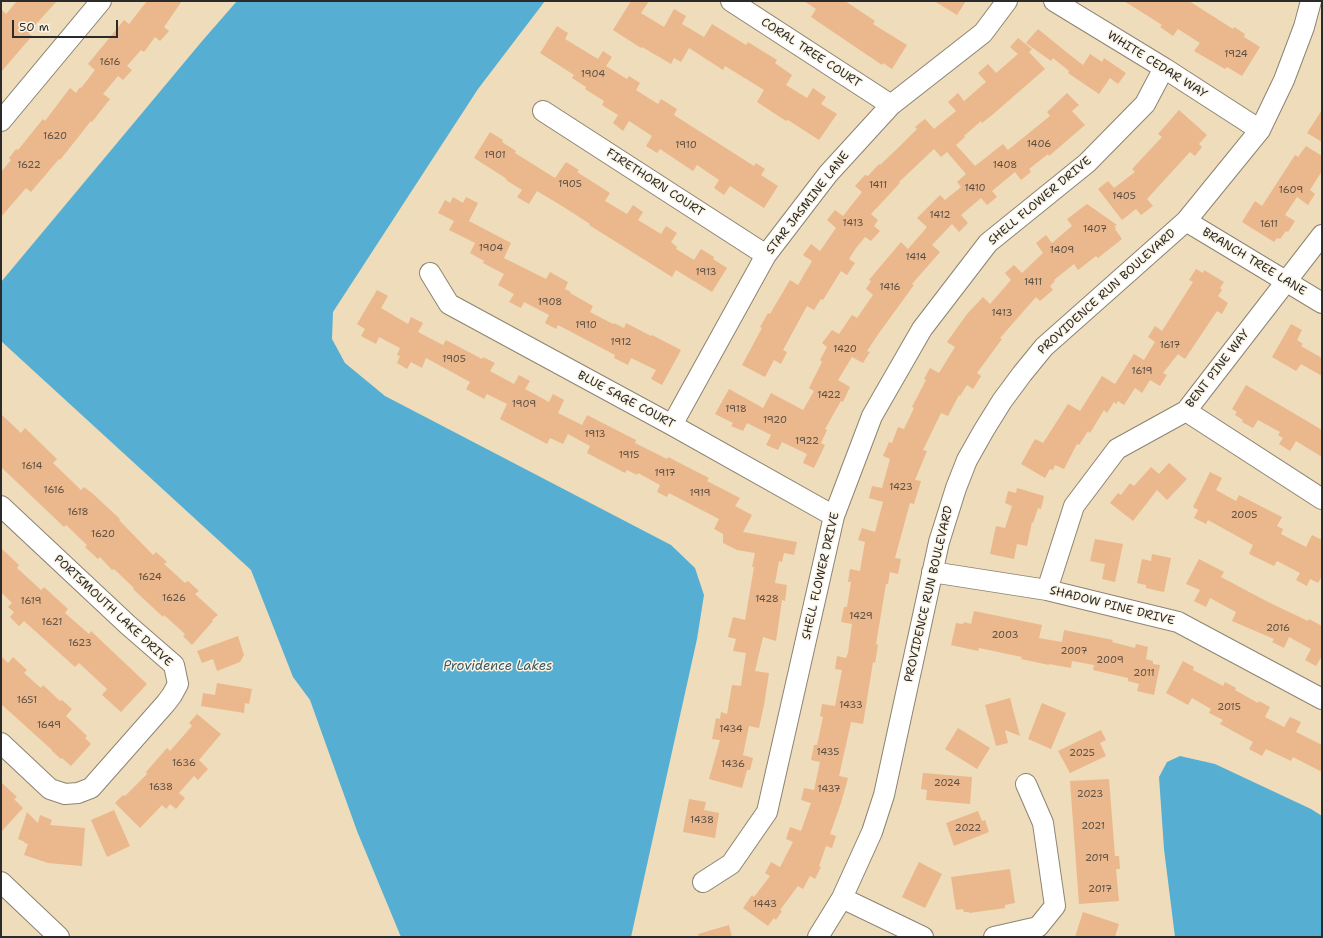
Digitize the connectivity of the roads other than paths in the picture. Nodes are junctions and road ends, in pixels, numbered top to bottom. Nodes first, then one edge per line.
1 (101, 1) edge
2 (731, 1) edge
3 (1007, 1) edge
4 (1054, 1) edge
5 (1311, 1) edge
6 (1164, 68) junction
7 (891, 105) junction
8 (543, 111) dead end
9 (1, 121) edge
10 (1260, 130) junction
11 (1186, 221) junction
12 (1322, 235) edge
13 (766, 254) junction
14 (430, 273) dead end
15 (1285, 281) junction
16 (1322, 303) edge
17 (1186, 412) junction
18 (672, 425) junction
19 (1322, 499) edge
20 (1, 506) edge
21 (834, 516) junction
22 (932, 572) junction
23 (1048, 590) junction
24 (1322, 699) edge
25 (1, 743) edge
26 (1026, 784) dead end
27 (703, 882) dead end
28 (2, 886) edge
29 (842, 898) junction
30 (59, 937) edge
31 (818, 937) edge
32 (923, 937) edge
33 (994, 937) edge

1 - 9 street
2 - 7 street, CORAL TREE COURT
3 - 7 street, STAR JASMINE LANE
4 - 6 street, WHITE CEDAR WAY
5 - 10 street, PROVIDENCE RUN BOULEVARD
6 - 10 street, WHITE CEDAR WAY
6 - 21 street, SHELL FLOWER DRIVE
7 - 13 street, STAR JASMINE LANE
8 - 13 street, FIRETHORN COURT
10 - 11 street, PROVIDENCE RUN BOULEVARD
11 - 15 street, BRANCH TREE LANE
11 - 22 street, PROVIDENCE RUN BOULEVARD
12 - 15 street, BENT PINE WAY
13 - 18 street, STAR JASMINE LANE
14 - 18 street, BLUE SAGE COURT
15 - 16 street, BRANCH TREE LANE
15 - 17 street, BENT PINE WAY
17 - 19 street
17 - 23 street, BENT PINE WAY
18 - 21 street, BLUE SAGE COURT
20 - 25 street, PORTSMOUTH LAKE DRIVE
21 - 27 street, SHELL FLOWER DRIVE
22 - 23 street, SHADOW PINE DRIVE
22 - 29 street, PROVIDENCE RUN BOULEVARD
23 - 24 street, SHADOW PINE DRIVE
26 - 33 street
28 - 30 street
29 - 31 street, PROVIDENCE RUN BOULEVARD
29 - 32 street

